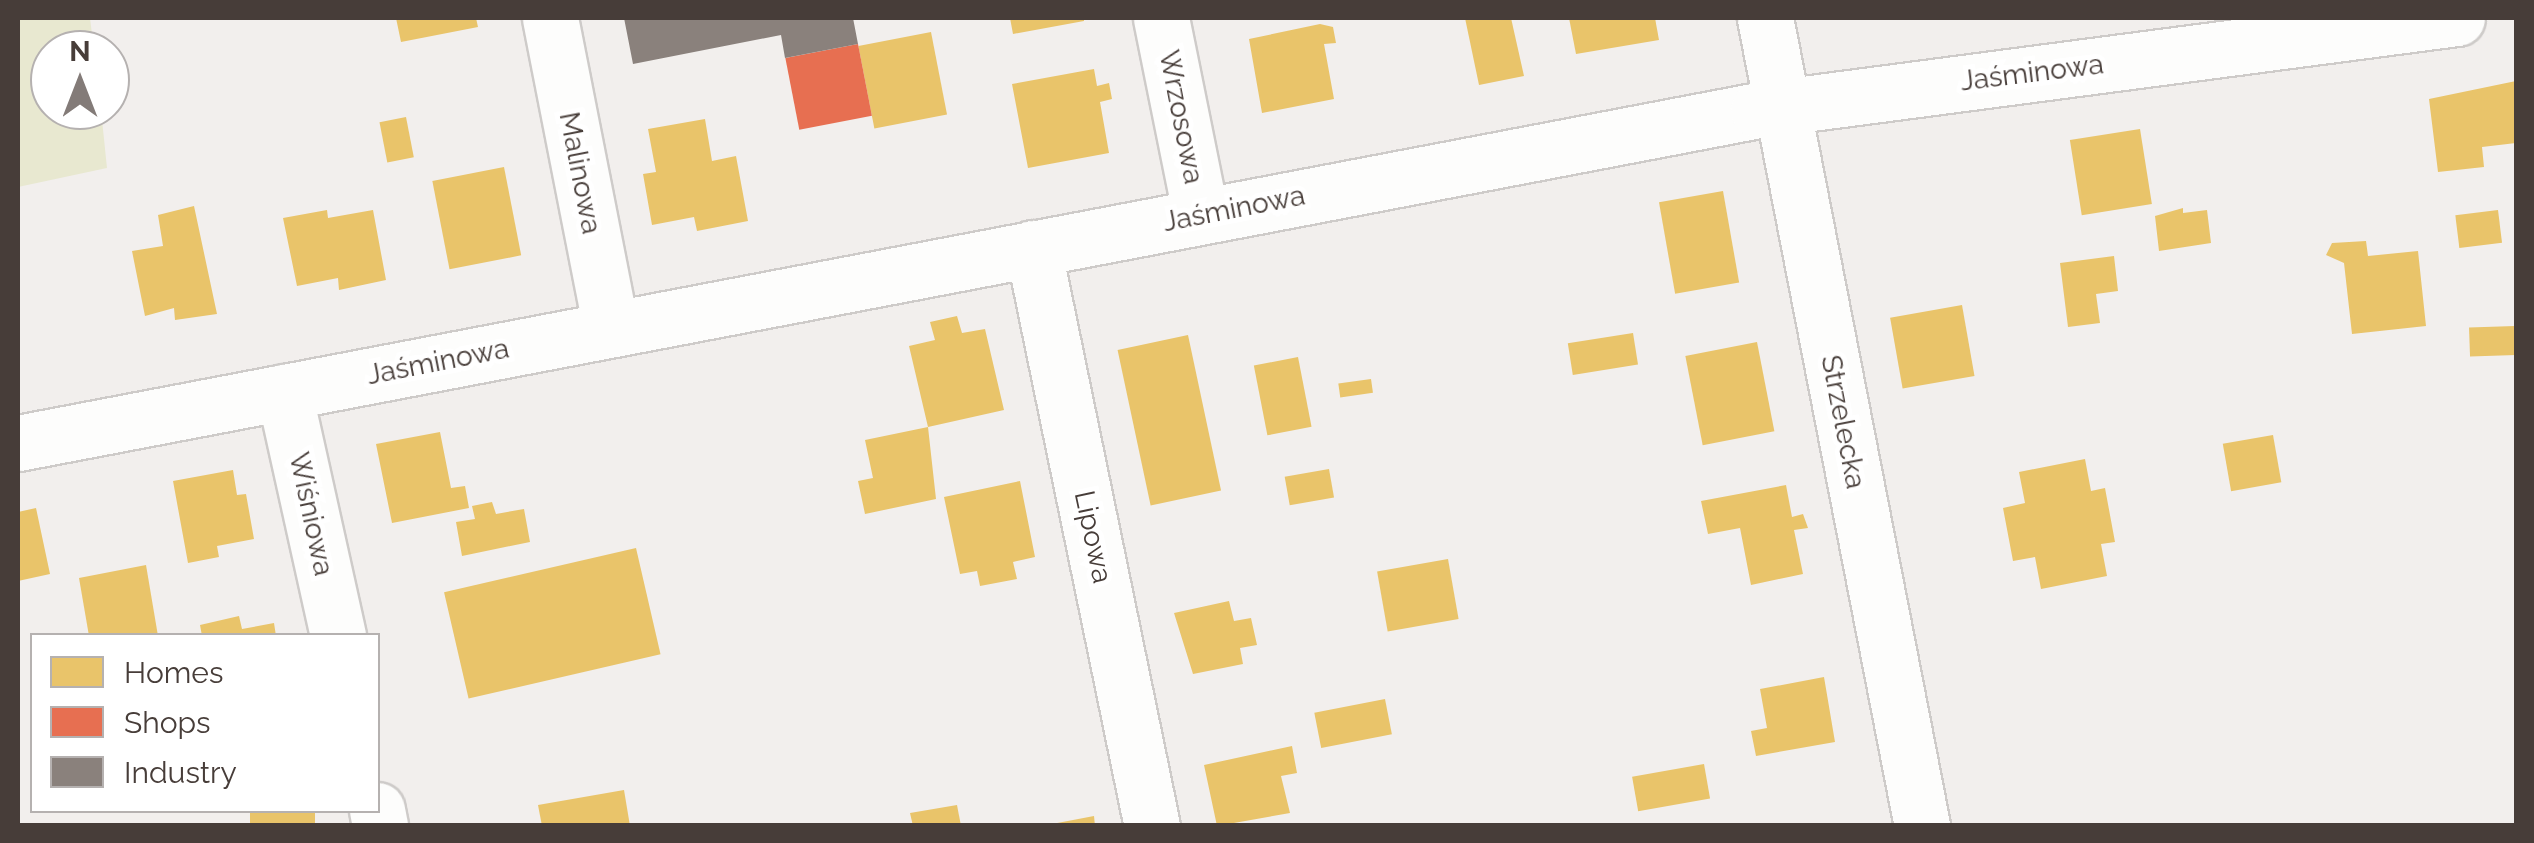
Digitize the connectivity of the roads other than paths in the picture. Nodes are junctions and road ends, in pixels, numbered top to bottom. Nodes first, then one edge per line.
1 (550, 18) edge
2 (1161, 18) edge
3 (1765, 18) edge
4 (2457, 18) edge
5 (1782, 106) junction
6 (1202, 216) junction
7 (1033, 248) junction
8 (611, 329) junction
9 (284, 392) junction
10 (18, 442) edge
11 (337, 633) edge
12 (1152, 826) edge
13 (1922, 826) edge

1 - 8 street, Malinowa
2 - 6 street, Wrzosowa
3 - 5 street, Strzelecka
4 - 5 street, Jaśminowa
5 - 6 street, Jaśminowa
5 - 13 street, Strzelecka
6 - 7 street, Jaśminowa
7 - 8 street, Jaśminowa
7 - 12 street, Lipowa
8 - 9 street, Jaśminowa
9 - 10 street, Jaśminowa
9 - 11 street, Wiśniowa

